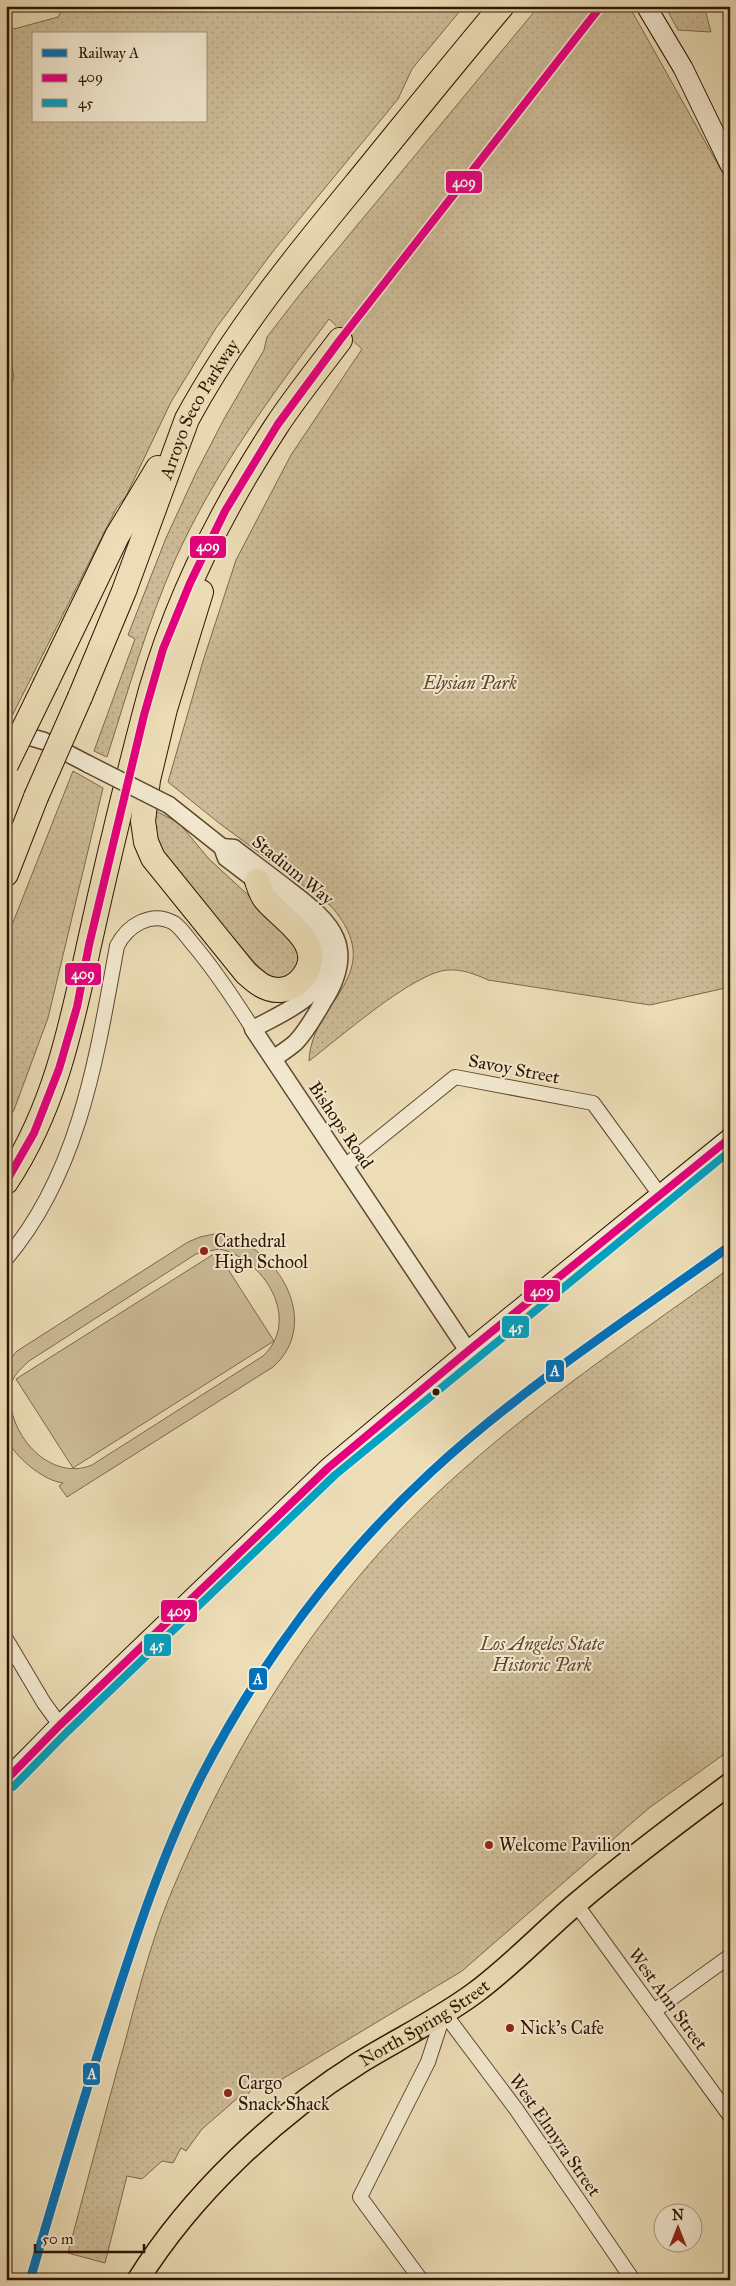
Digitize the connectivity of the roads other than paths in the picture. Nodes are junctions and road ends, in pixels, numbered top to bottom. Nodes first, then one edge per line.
1 (491, 6) edge
2 (502, 6) edge
3 (646, 6) edge
4 (468, 46) junction
5 (730, 165) edge
6 (340, 340) tunnel mouth
7 (187, 419) junction
8 (225, 511) junction
9 (6, 730) edge
10 (6, 765) edge
11 (222, 847) junction
12 (6, 874) edge
13 (257, 881) junction
14 (253, 1029) junction
15 (273, 1059) junction
16 (730, 1138) edge
17 (345, 1166) junction
18 (6, 1182) edge
19 (660, 1196) junction
20 (6, 1259) edge
21 (468, 1350) junction
22 (6, 1639) edge
23 (60, 1724) junction
24 (6, 1780) edge
25 (730, 1784) edge
26 (576, 1904) junction
27 (730, 1956) edge
28 (654, 2011) junction
29 (444, 2013) junction
30 (730, 2116) edge
31 (138, 2280) edge
32 (421, 2280) edge
33 (633, 2280) edge

1 - 4 highway
2 - 4 highway, Arroyo Seco Parkway
3 - 5 main road
4 - 7 highway, Arroyo Seco Parkway
6 - 8 highway
7 - 10 highway, bridge
7 - 12 highway, Arroyo Seco Parkway, bridge
8 - 13 highway
8 - 18 highway
9 - 11 street, Stadium Way, bridge
11 - 13 street, Stadium Way
11 - 15 street, Stadium Way
13 - 14 street, Stadium Way
14 - 15 street, Bishops Road
14 - 20 street, Bishops Road
15 - 17 street, Bishops Road
16 - 19 main road
17 - 19 street, Savoy Street
17 - 21 street, Bishops Road
19 - 21 main road
21 - 23 main road
22 - 23 street
23 - 24 main road
25 - 26 main road, North Spring Street
26 - 28 street, West Ann Street
26 - 29 main road, North Spring Street
27 - 28 street
28 - 30 street, West Ann Street
29 - 31 main road, North Spring Street
29 - 32 street
29 - 33 street, West Elmyra Street

